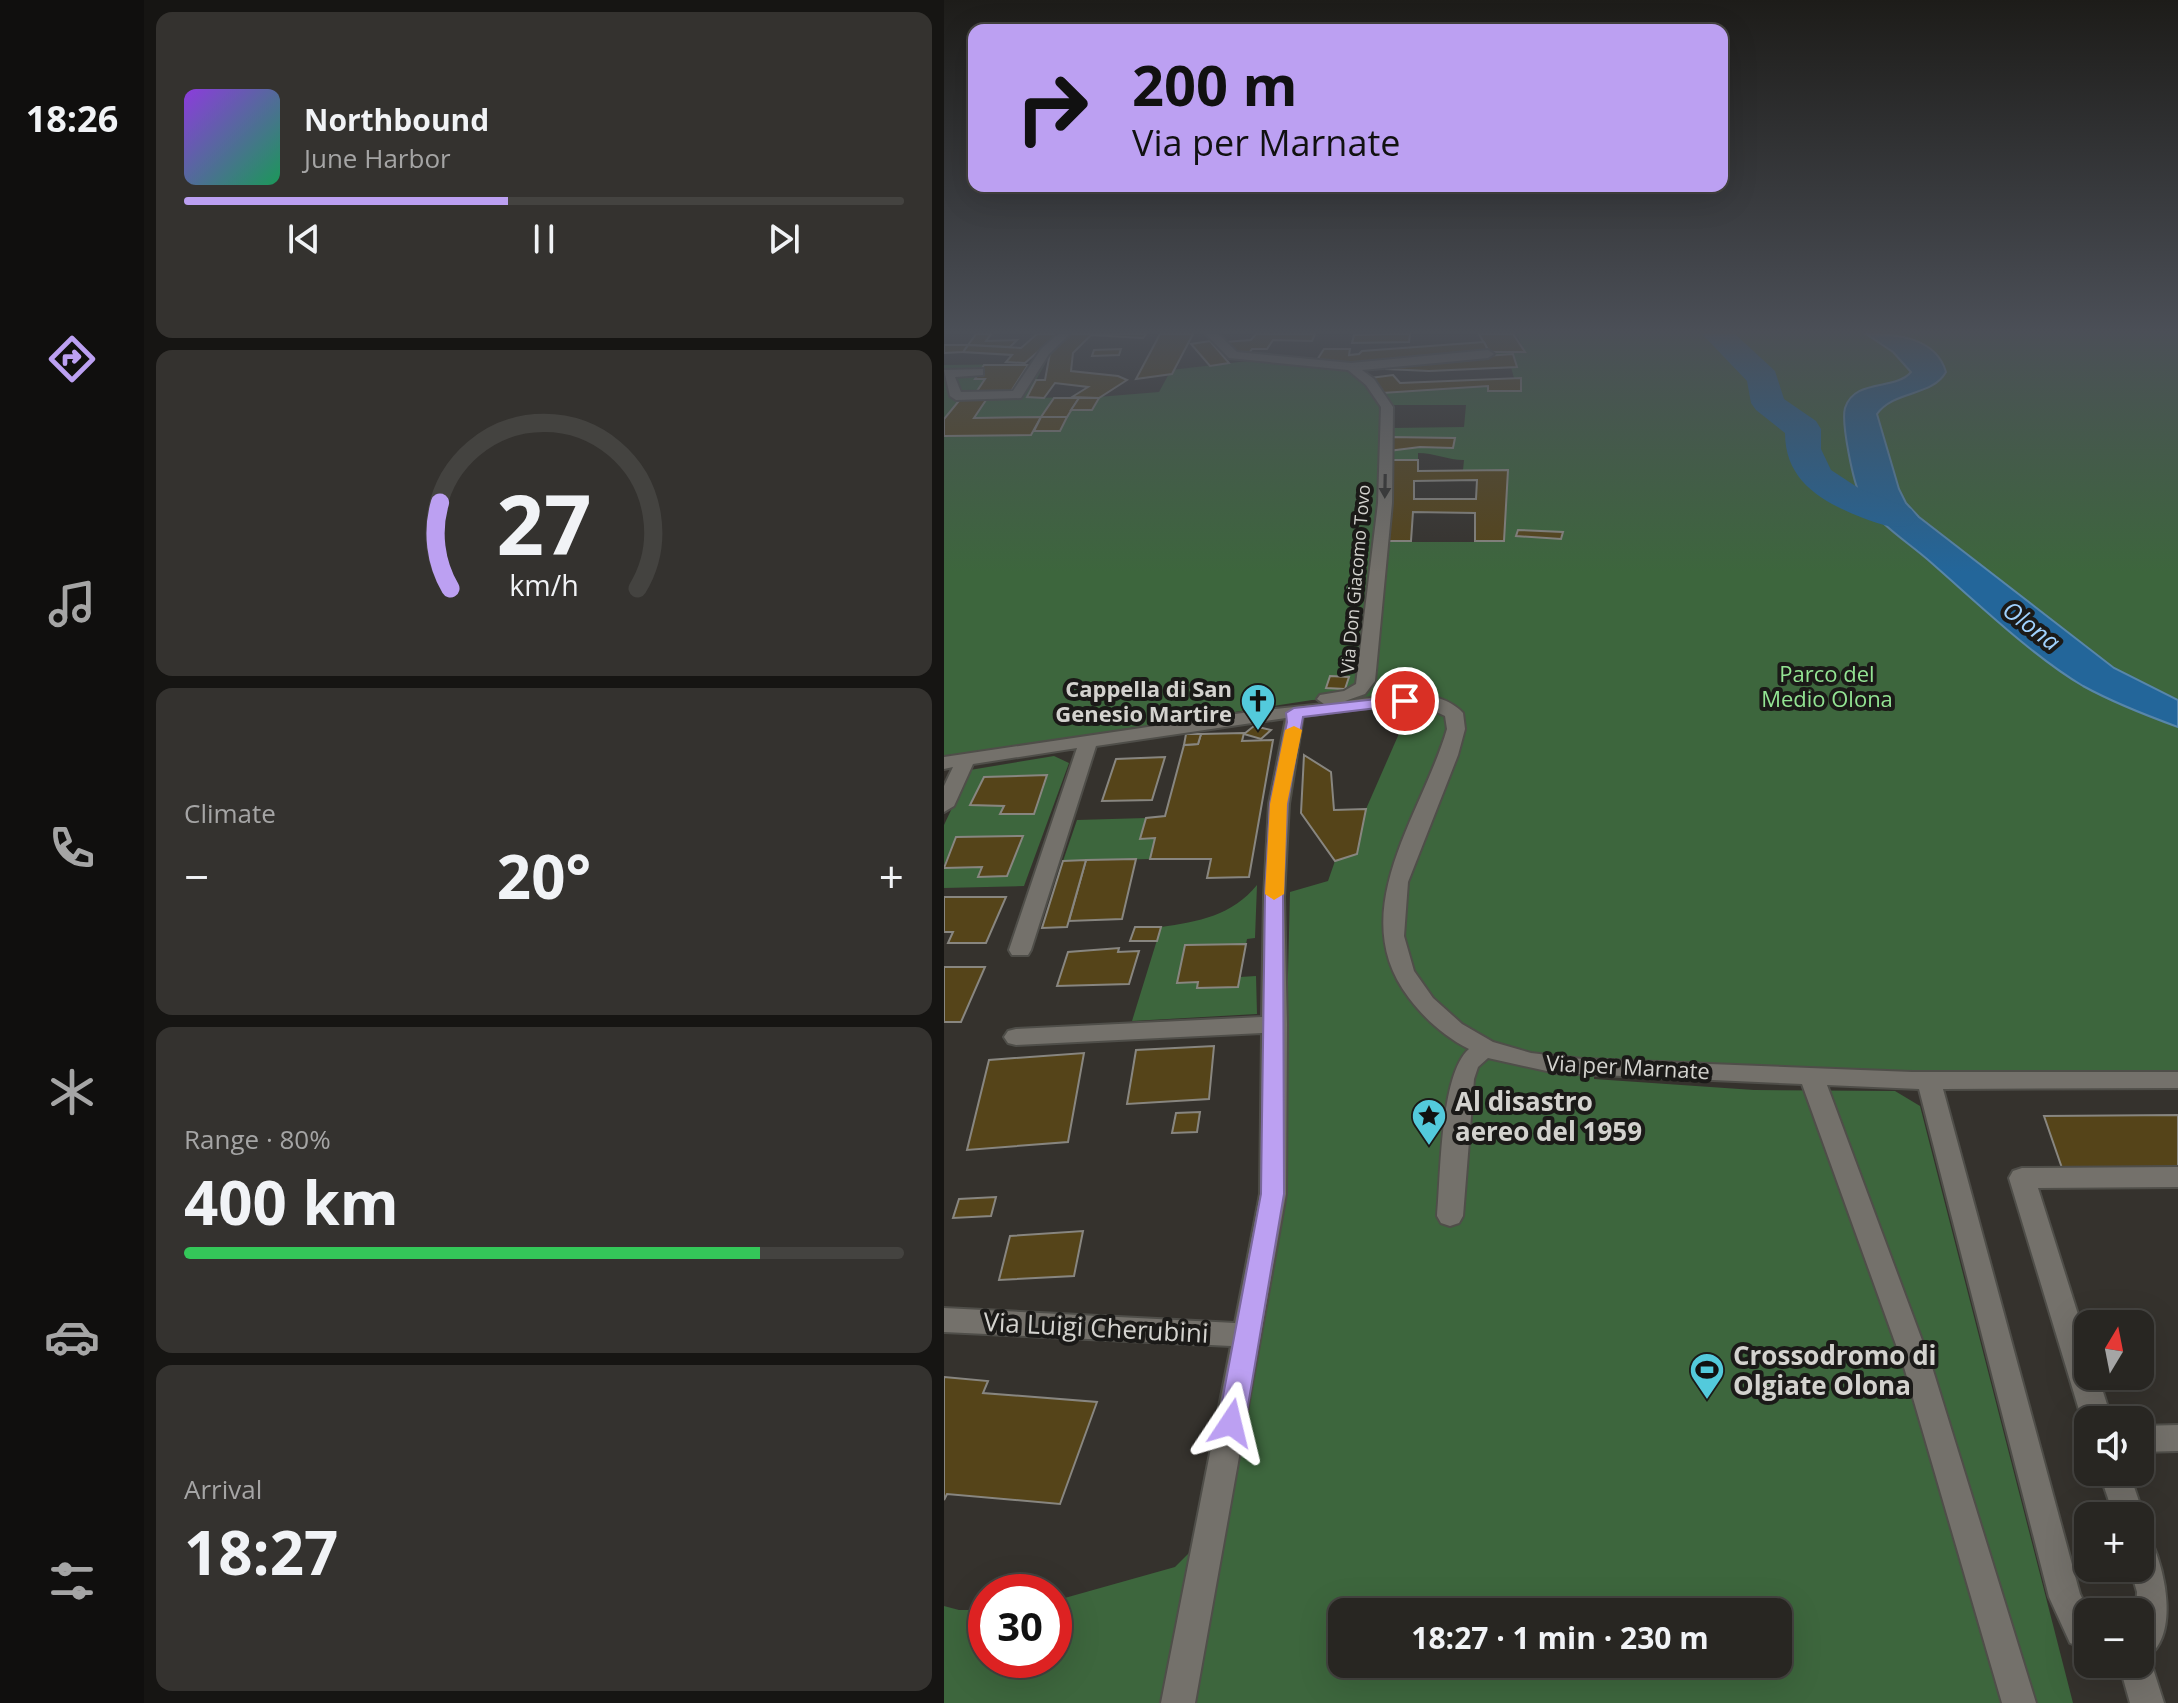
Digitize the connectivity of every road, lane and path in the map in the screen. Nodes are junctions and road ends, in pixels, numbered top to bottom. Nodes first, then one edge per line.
1 (1387, 413) edge
2 (1294, 713) junction
3 (1088, 742) junction
4 (966, 760) junction
5 (944, 763) edge
6 (944, 806) edge
7 (1020, 950) dead end
8 (1276, 1024) junction
9 (1016, 1037) dead end
10 (1485, 1048) junction
11 (1811, 1075) junction
12 (1929, 1080) junction
13 (2178, 1080) edge
14 (2178, 1177) edge
15 (1450, 1216) dead end
16 (944, 1320) edge
17 (1247, 1335) junction
18 (2093, 1406) edge
19 (2178, 1438) edge
20 (2154, 1439) edge
21 (2074, 1616) edge
22 (2140, 1678) edge
23 (1178, 1703) edge
24 (2019, 1703) edge
25 (2147, 1703) edge

1 -> 2 street, Via Don Giacomo Tovo
2 - 3 street
2 - 8 street
2 - 10 street, Via per Marnate
3 - 4 street
3 - 7 street
4 - 5 street
4 - 6 street
8 - 9 street
8 - 17 street
10 - 11 street, Via per Marnate
10 - 15 street
11 - 12 street, Via per Marnate
11 - 24 street
12 - 13 street, Via per Marnate
12 - 21 street
14 - 18 street
16 - 17 street, Via Luigi Cherubini
17 - 23 street
19 - 20 street
22 - 25 street

